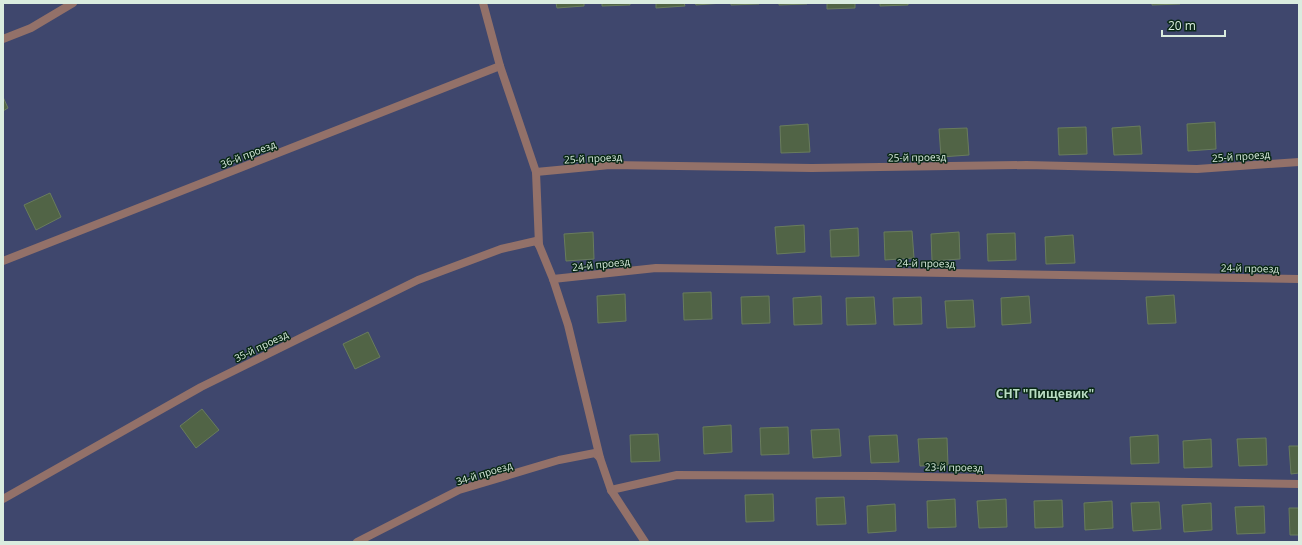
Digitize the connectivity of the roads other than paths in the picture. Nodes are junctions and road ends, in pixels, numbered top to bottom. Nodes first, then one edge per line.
1 (73, 3) edge
2 (483, 3) edge
3 (3, 39) edge
4 (500, 66) junction
5 (1299, 162) edge
6 (536, 172) junction
7 (539, 245) junction
8 (3, 261) edge
9 (1299, 278) edge
10 (553, 279) junction
11 (600, 458) junction
12 (1299, 484) edge
13 (611, 490) junction
14 (3, 499) edge
15 (357, 542) edge
16 (645, 542) edge

1 - 3 street
2 - 4 street
4 - 6 street
4 - 8 street, 36-й проезд
5 - 6 street, 25-й проезд
6 - 7 street
7 - 10 street
7 - 14 street, 35-й проезд
9 - 10 street, 24-й проезд
10 - 11 street
11 - 13 street
11 - 15 street, 34-й проезд
12 - 13 street, 23-й проезд
13 - 16 street

